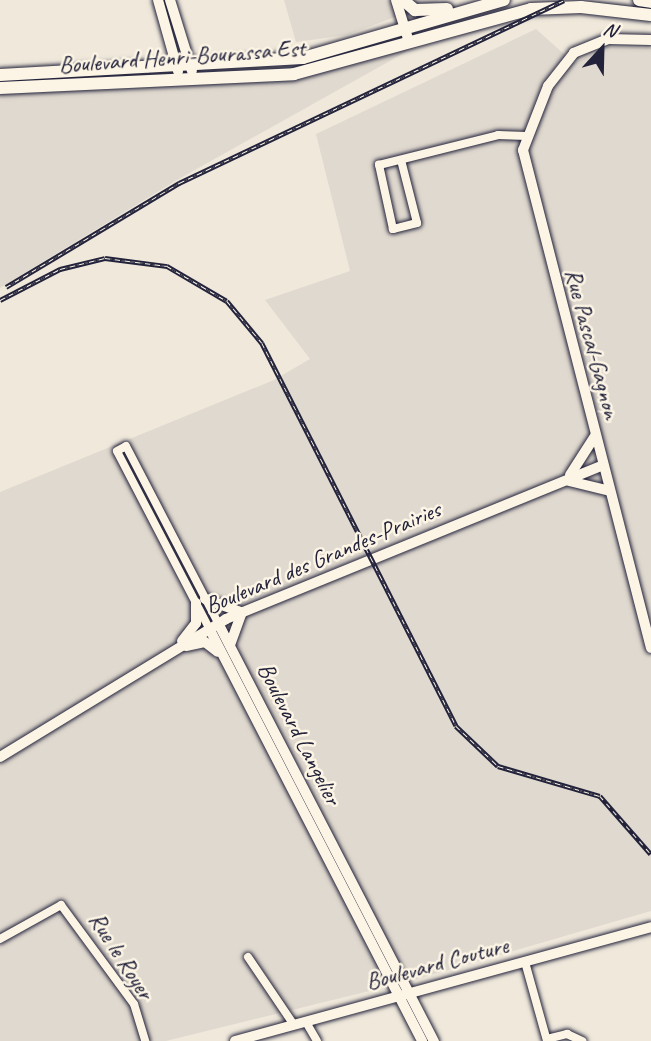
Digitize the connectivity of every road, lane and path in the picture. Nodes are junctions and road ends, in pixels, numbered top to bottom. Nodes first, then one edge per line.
1 (158, 0) edge
2 (170, 0) edge
3 (397, 0) edge
4 (403, 0) edge
5 (504, 0) edge
6 (639, 0) edge
7 (651, 2) edge
8 (462, 10) junction
9 (651, 15) edge
10 (404, 28) junction
11 (651, 40) edge
12 (409, 42) junction
13 (183, 66) junction
14 (0, 75) edge
15 (197, 80) junction
16 (181, 81) junction
17 (0, 88) edge
18 (526, 136) junction
19 (401, 160) junction
20 (595, 436) junction
21 (603, 466) junction
22 (563, 481) junction
23 (610, 491) junction
24 (201, 601) junction
25 (242, 612) junction
26 (214, 625) junction
27 (230, 646) junction
28 (651, 648) edge
29 (173, 650) junction
30 (228, 663) junction
31 (0, 757) edge
32 (651, 927) edge
33 (0, 939) edge
34 (248, 957) dead end
35 (525, 962) junction
36 (404, 995) junction
37 (306, 1022) junction
38 (294, 1025) junction
39 (547, 1040) edge
40 (145, 1041) edge
41 (235, 1041) edge
42 (317, 1041) edge
43 (422, 1041) edge
44 (434, 1041) edge
45 (582, 1041) edge

1 - 13 main road
2 - 13 main road
3 - 10 main road
4 - 8 main road
5 - 8 main road, Boulevard Henri-Bourassa Est
6 - 7 main road
8 - 10 main road, Boulevard Henri-Bourassa Est
9 - 12 main road, Boulevard Henri-Bourassa Est
10 - 12 main road
10 - 13 main road, Boulevard Henri-Bourassa Est
11 - 18 main road, Rue Pascal-Gagnon
12 - 15 main road, Boulevard Henri-Bourassa Est
13 - 14 main road, Boulevard Henri-Bourassa Est
13 - 15 main road
13 - 16 main road
15 - 16 main road, Boulevard Henri-Bourassa Est
16 - 17 main road, Boulevard Henri-Bourassa Est
18 - 19 street
18 - 20 main road, Rue Pascal-Gagnon
19 - 19 street
20 - 21 main road, Rue Pascal-Gagnon
20 - 22 main road
21 - 22 main road, Boulevard des Grandes-Prairies
21 - 23 main road, Rue Pascal-Gagnon
22 - 23 main road
22 - 25 main road, Boulevard des Grandes-Prairies
23 - 28 main road, Rue Pascal-Gagnon
24 - 24 street, Boulevard Langelier
24 - 25 main road
24 - 26 street, Boulevard Langelier
24 - 29 main road
25 - 26 main road, Boulevard des Grandes-Prairies
25 - 27 main road
26 - 27 main road, Boulevard Langelier
26 - 29 main road, Boulevard des Grandes-Prairies
26 - 30 main road, Boulevard Langelier
27 - 36 main road, Boulevard Langelier
29 - 30 main road
29 - 31 main road, Boulevard des Grandes-Prairies
30 - 36 main road, Boulevard Langelier
32 - 35 main road, Boulevard Couture
33 - 40 street, Rue le Royer
34 - 38 street
35 - 36 main road, Boulevard Couture
35 - 39 street
36 - 37 main road, Boulevard Couture
36 - 43 main road, Boulevard Langelier
36 - 44 main road, Boulevard Langelier
37 - 38 main road, Boulevard Couture
37 - 42 street
38 - 41 main road, Boulevard Couture
39 - 45 street

